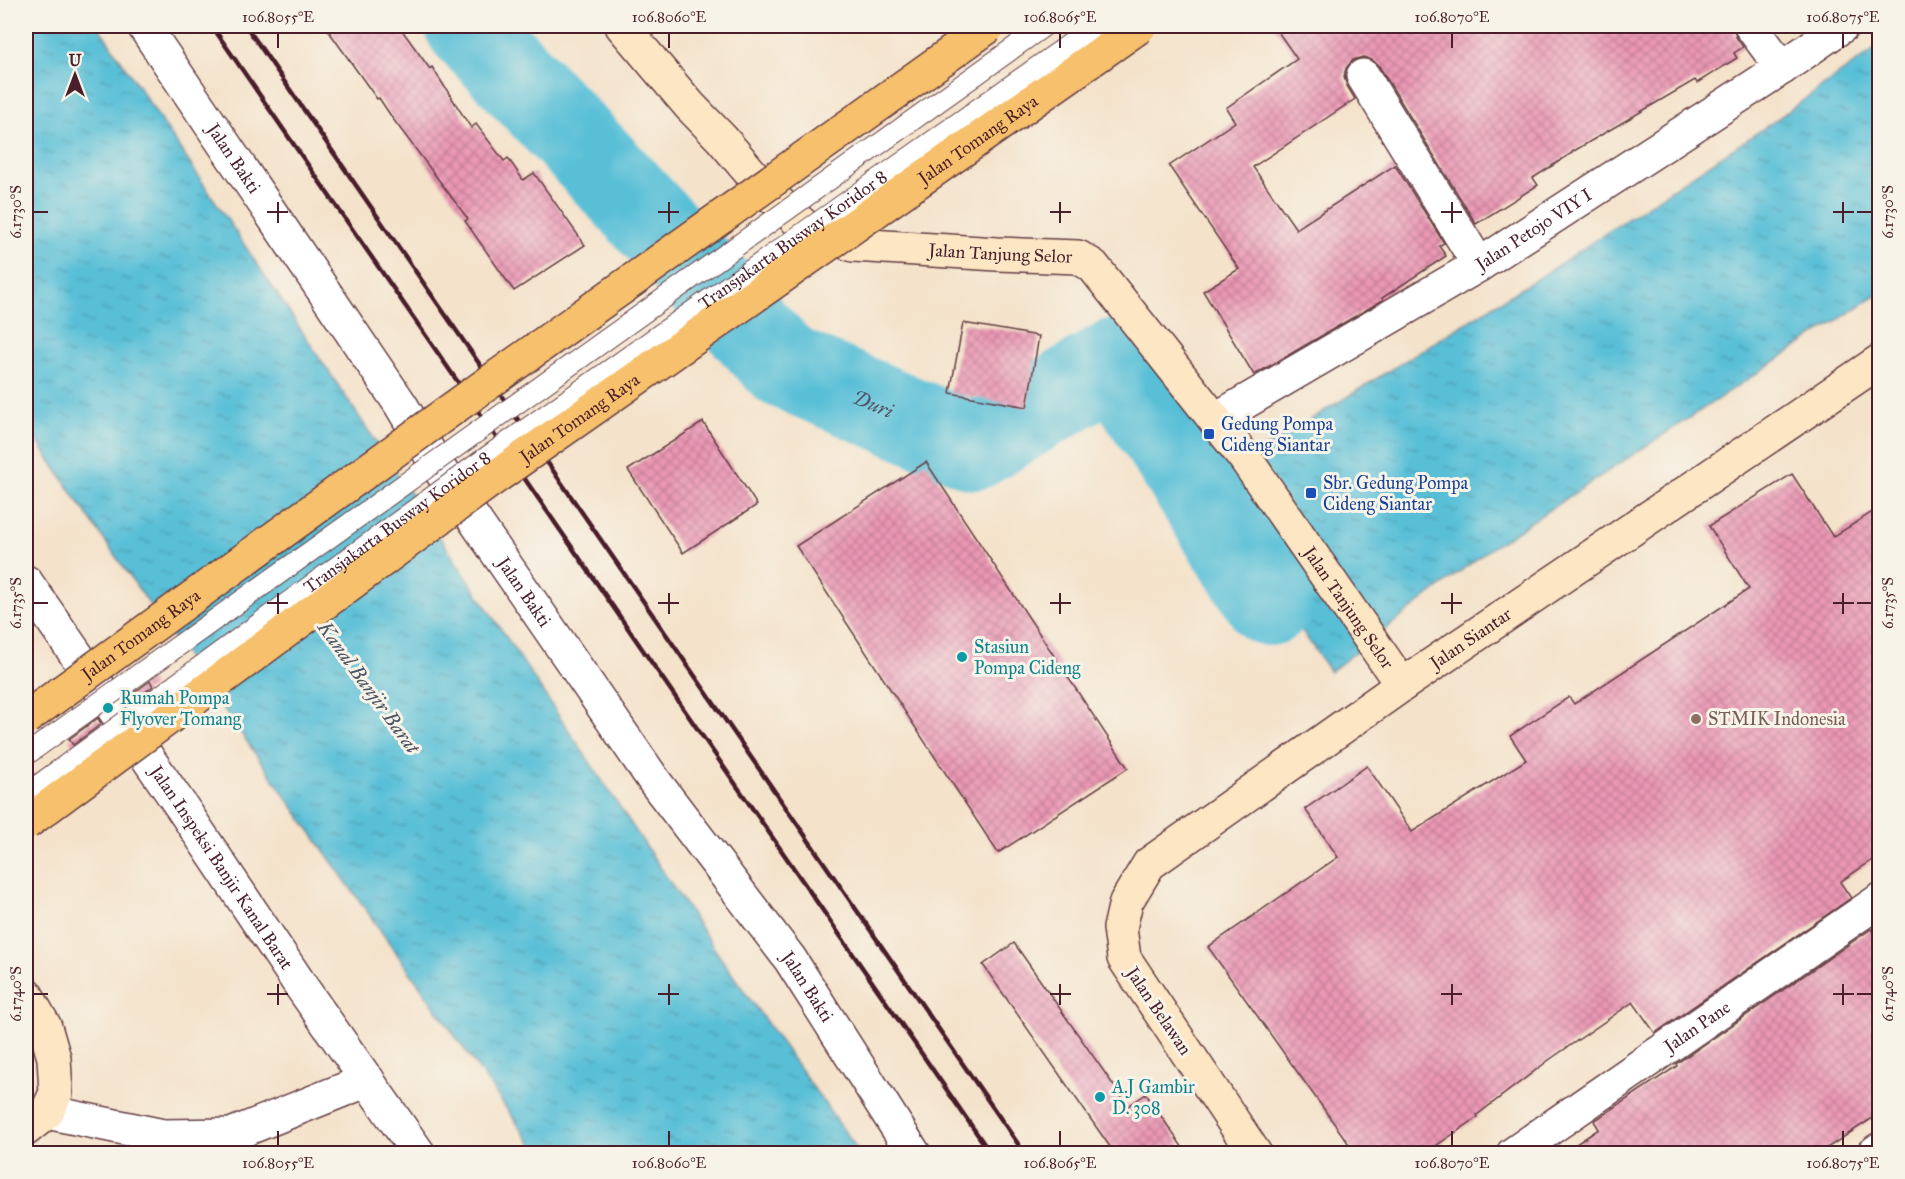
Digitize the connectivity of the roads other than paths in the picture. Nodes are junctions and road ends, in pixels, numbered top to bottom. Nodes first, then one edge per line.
1 (144, 26) edge
2 (622, 26) edge
3 (989, 26) edge
4 (1044, 26) edge
5 (1095, 26) edge
6 (1140, 26) edge
7 (1751, 26) edge
8 (1842, 26) edge
9 (1782, 68) junction
10 (1363, 76) dead end
11 (1479, 265) junction
12 (1880, 361) edge
13 (1216, 419) junction
14 (26, 582) edge
15 (1396, 677) junction
16 (26, 718) edge
17 (26, 755) edge
18 (26, 794) edge
19 (26, 823) edge
20 (1880, 900) edge
21 (1124, 958) joint
22 (26, 994) edge
23 (368, 1080) junction
24 (36, 1120) edge
25 (1880, 1149) edge
26 (419, 1154) edge
27 (914, 1154) edge
28 (1255, 1154) edge
29 (1513, 1154) edge
30 (1874, 1154) edge

1 - 27 street, Jalan Bakti
2 - 13 street, Jalan Tanjung Selor
3 - 16 main road, Jalan Tomang Raya, bridge
4 - 17 lane, Transjakarta Busway Koridor 8, bridge
5 - 18 lane, Transjakarta Busway Koridor 8, bridge
6 - 19 main road, Jalan Tomang Raya, bridge
7 - 9 street
8 - 9 street, Jalan Petojo VIY I
9 - 11 street, Jalan Petojo VIY I
10 - 11 street
11 - 13 street, Jalan Petojo VIY I
12 - 15 street, Jalan Siantar
13 - 15 street, Jalan Tanjung Selor
14 - 23 street, Jalan Inspeksi Banjir Kanal Barat
15 - 21 street, Jalan Siantar
20 - 29 street, Jalan Pane
21 - 28 street, Jalan Belawan
22 - 24 street
23 - 24 street
23 - 26 street, Jalan Inspeksi Banjir Kanal Barat
25 - 30 street

